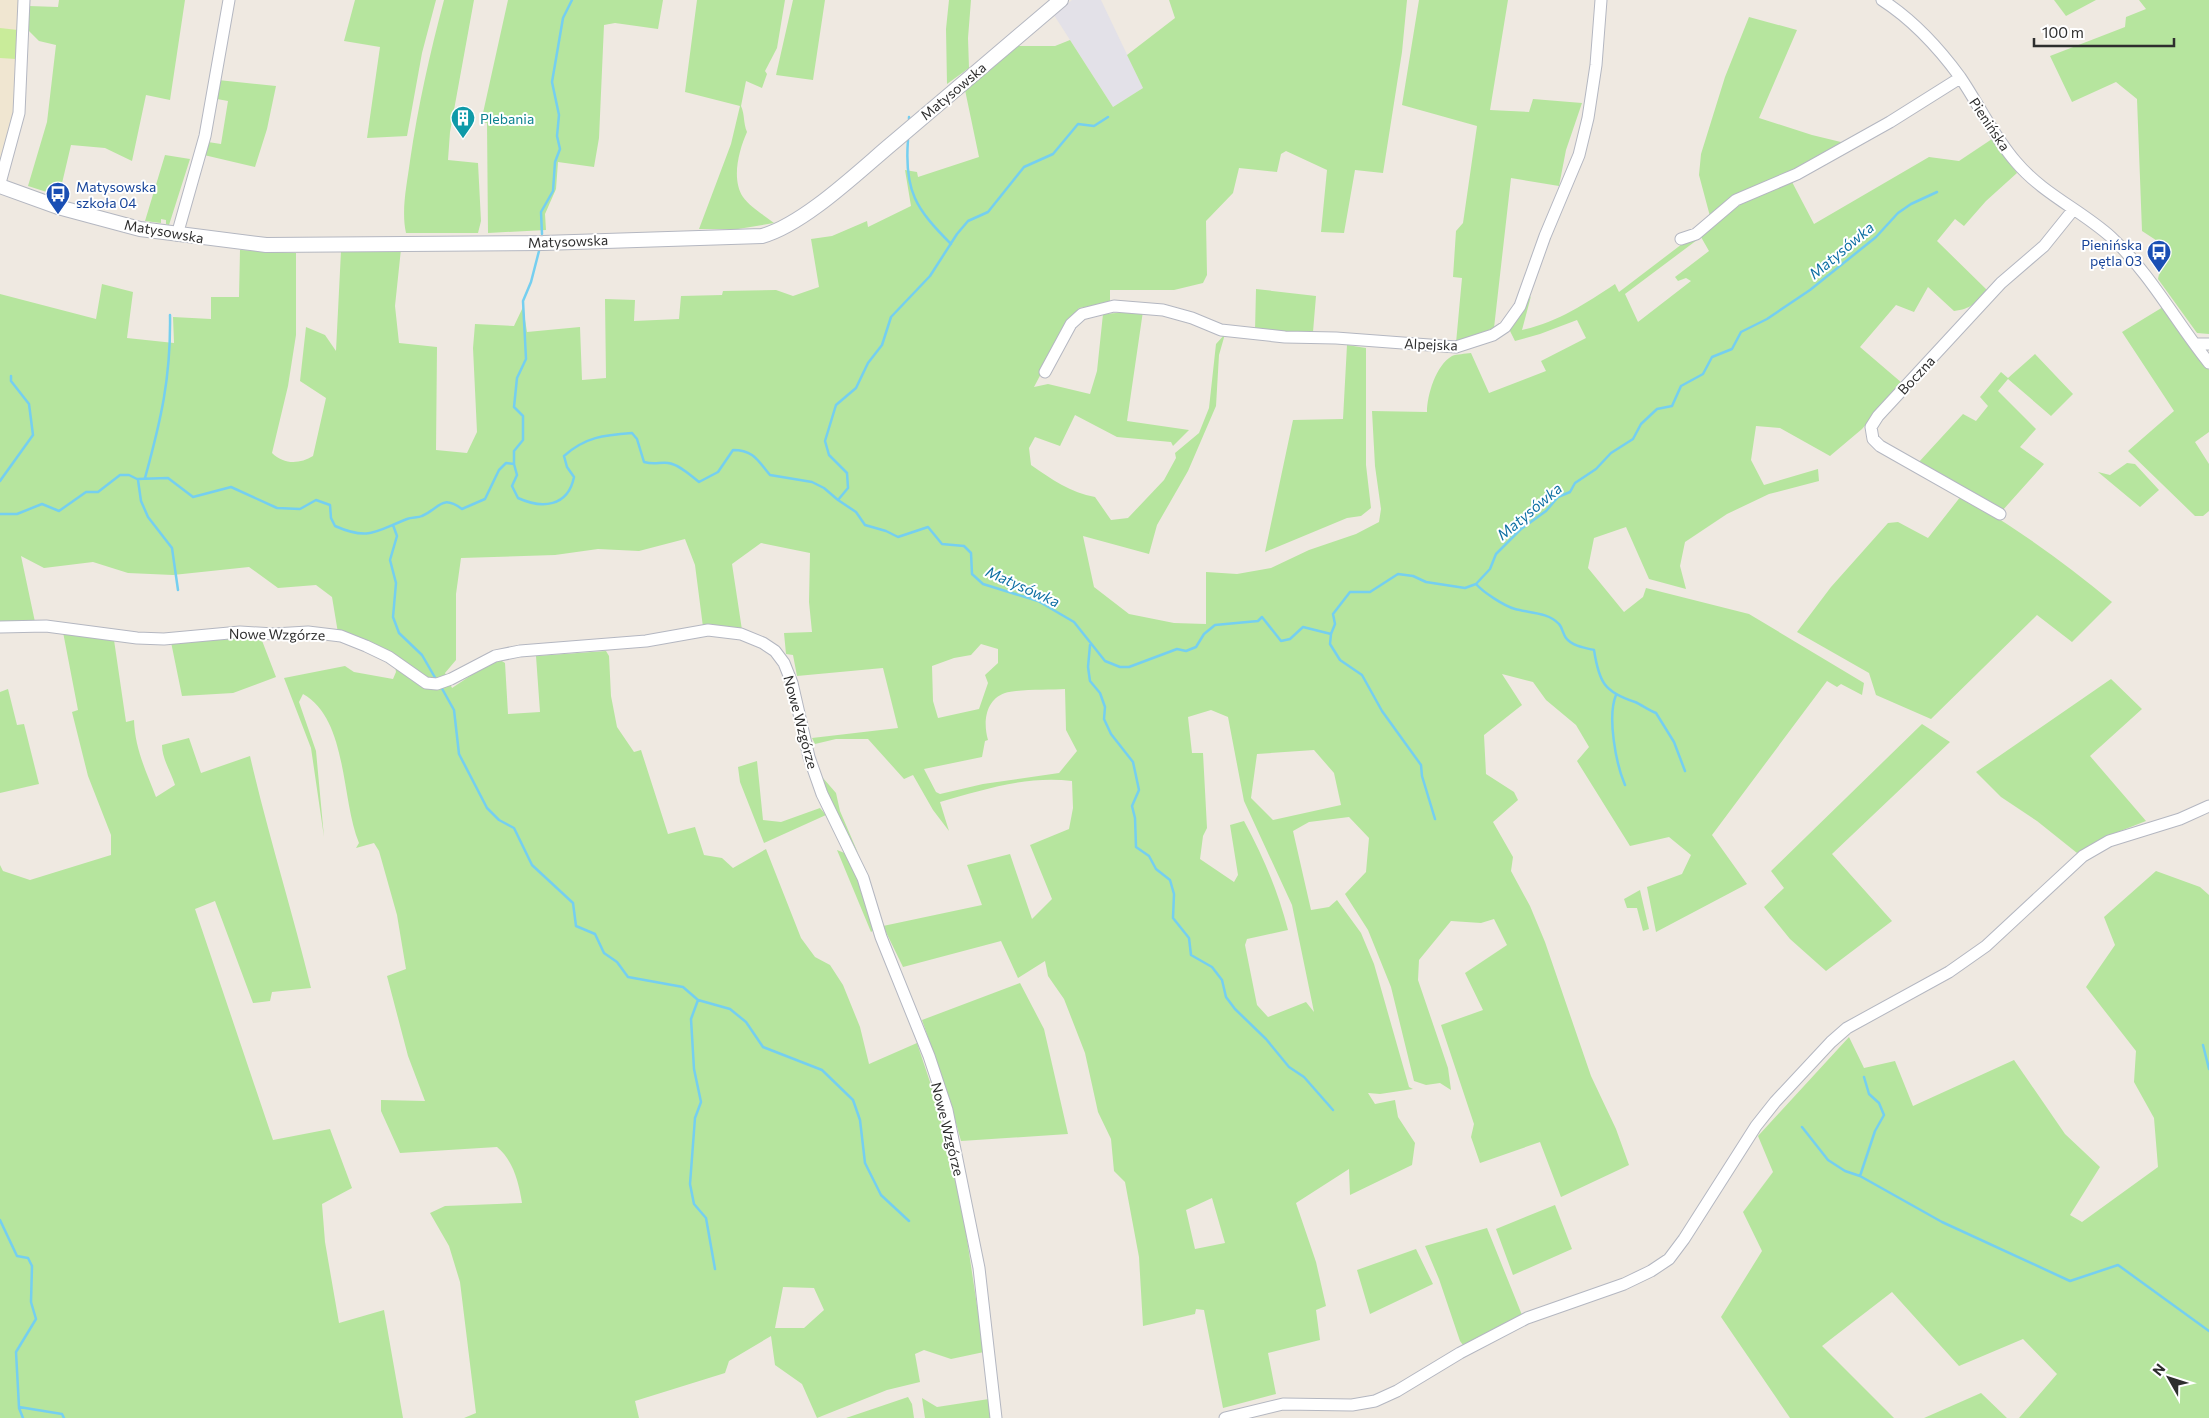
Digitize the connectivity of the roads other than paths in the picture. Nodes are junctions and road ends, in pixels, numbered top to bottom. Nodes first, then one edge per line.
1 (24, 0) edge
2 (229, 0) edge
3 (1061, 0) edge
4 (1601, 0) edge
5 (1882, 0) edge
6 (1960, 78) junction
7 (0, 185) edge
8 (2073, 210) junction
9 (177, 235) junction
10 (1681, 239) dead end
11 (2195, 344) junction
12 (2209, 344) edge
13 (2209, 363) edge
14 (1045, 372) dead end
15 (2000, 514) dead end
16 (0, 626) edge
17 (2209, 806) edge
18 (996, 1418) edge
19 (1224, 1418) edge

1 - 7 street
2 - 9 street
3 - 9 street, Matysowska
4 - 14 street, Alpejska
5 - 6 street, Pienińska
6 - 8 street, Pienińska
6 - 10 street
7 - 9 street, Matysowska
8 - 11 street, Pienińska
8 - 15 street, Boczna
11 - 12 street
11 - 13 street, Pienińska
16 - 18 street, Nowe Wzgórze
17 - 19 street

